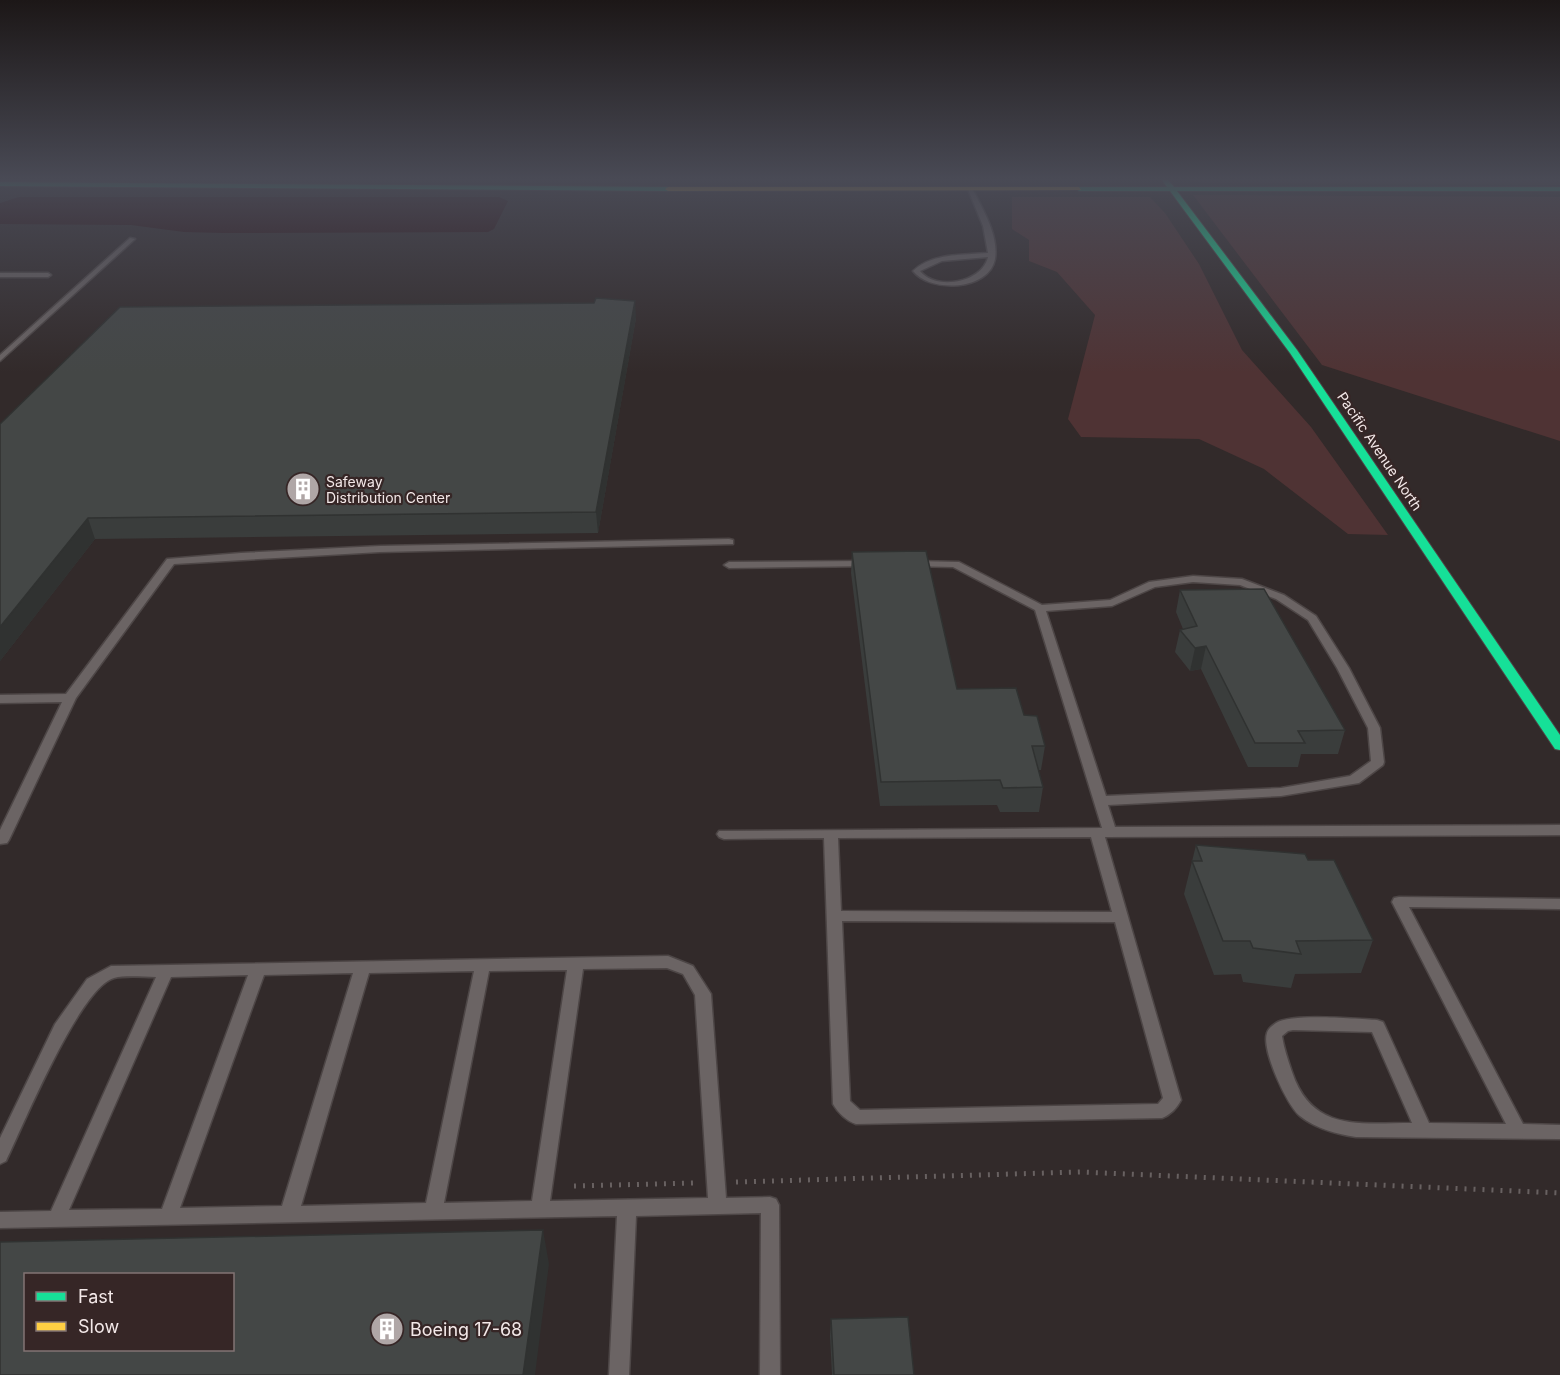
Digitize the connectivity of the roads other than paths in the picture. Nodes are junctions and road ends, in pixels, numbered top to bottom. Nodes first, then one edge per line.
1 (126, 244) edge
2 (990, 244) edge
3 (1212, 244) edge
4 (991, 255) junction
5 (0, 275) edge
6 (48, 275) dead end
7 (0, 359) edge
8 (729, 542) dead end
9 (884, 564) edge
10 (907, 564) edge
11 (729, 565) dead end
12 (1040, 609) junction
13 (0, 699) edge
14 (70, 699) junction
15 (1560, 746) edge
16 (1100, 801) junction
17 (1560, 830) edge
18 (1104, 832) junction
19 (724, 834) dead end
20 (831, 834) junction
21 (2, 840) dead end
22 (1560, 904) edge
23 (834, 916) junction
24 (1122, 917) junction
25 (576, 964) junction
26 (483, 965) junction
27 (363, 968) junction
28 (258, 970) junction
29 (166, 971) junction
30 (1423, 1129) junction
31 (1518, 1131) junction
32 (1560, 1132) edge
33 (0, 1156) edge
34 (717, 1206) junction
35 (627, 1208) junction
36 (540, 1209) junction
37 (434, 1212) junction
38 (289, 1214) junction
39 (168, 1217) junction
40 (56, 1219) junction
41 (0, 1220) edge
42 (619, 1375) edge
43 (770, 1375) edge

1 - 7 lane
2 - 4 lane
3 - 15 main road, Pacific Avenue North
4 - 4 lane
5 - 6 lane
8 - 14 lane
9 - 11 lane
10 - 12 lane
12 - 16 lane
12 - 16 lane
13 - 14 lane
14 - 21 lane
16 - 18 lane
17 - 18 lane
18 - 20 lane
18 - 24 lane
19 - 20 lane
20 - 23 lane
22 - 31 lane
23 - 24 lane
23 - 24 lane
25 - 26 lane
25 - 34 lane
25 - 36 lane
26 - 27 lane
26 - 37 lane
27 - 28 lane
27 - 38 lane
28 - 29 lane
28 - 39 lane
29 - 33 lane
29 - 40 lane
30 - 30 lane
30 - 31 lane
31 - 32 lane
34 - 35 lane
34 - 43 lane
35 - 36 lane
35 - 42 lane
36 - 37 lane
37 - 38 lane
38 - 39 lane
39 - 40 lane
40 - 41 lane

